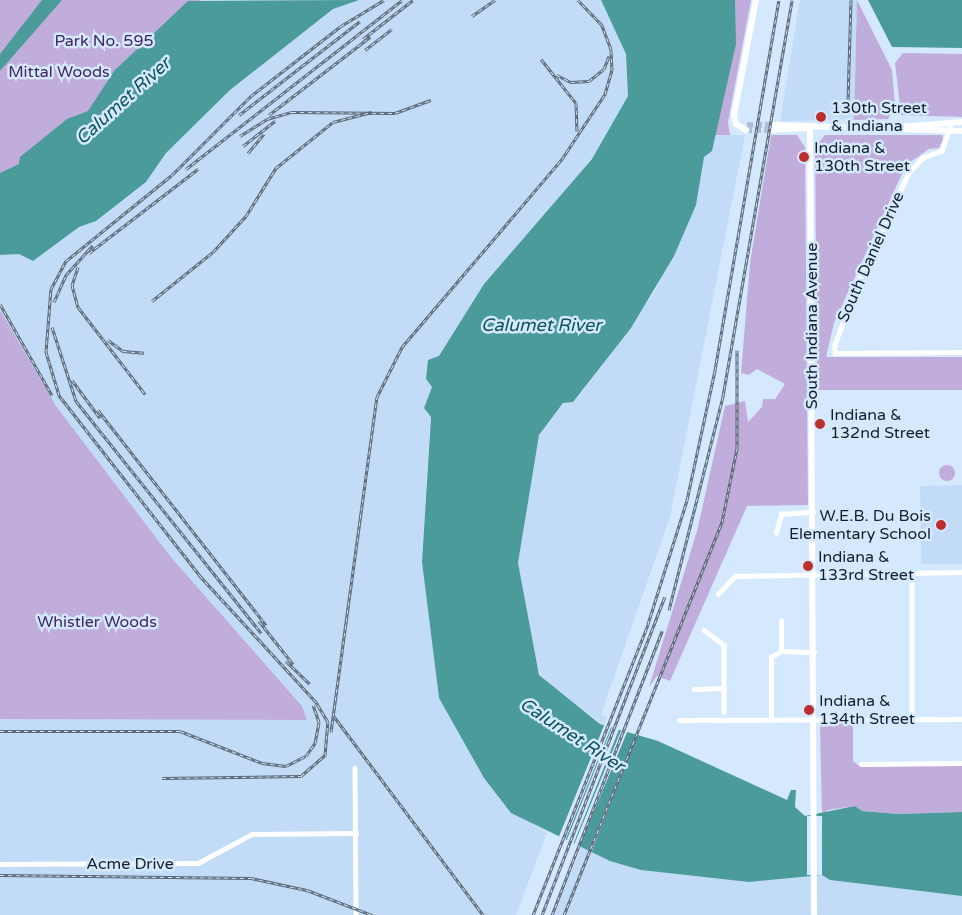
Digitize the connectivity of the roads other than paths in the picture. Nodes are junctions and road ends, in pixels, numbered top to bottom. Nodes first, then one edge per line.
1 (756, 0) edge
2 (952, 122) junction
3 (962, 122) edge
4 (746, 128) dead end
5 (771, 128) tunnel mouth
6 (810, 128) junction
7 (897, 128) junction
8 (949, 131) junction
9 (962, 131) edge
10 (962, 352) edge
11 (813, 512) junction
12 (776, 533) dead end
13 (912, 572) junction
14 (962, 572) edge
15 (813, 573) junction
16 (718, 594) dead end
17 (781, 621) dead end
18 (704, 630) dead end
19 (781, 651) junction
20 (814, 652) junction
21 (694, 688) dead end
22 (724, 688) junction
23 (724, 712) dead end
24 (962, 719) edge
25 (679, 720) dead end
26 (771, 720) junction
27 (814, 720) junction
28 (912, 720) junction
29 (962, 763) edge
30 (861, 764) dead end
31 (355, 768) dead end
32 (356, 833) junction
33 (0, 864) edge
34 (356, 915) edge
35 (814, 915) edge

1 - 4 main road
2 - 3 main road
2 - 7 main road
2 - 8 street, South Daniel Drive
5 - 6 main road
6 - 7 main road
6 - 11 main road, South Indiana Avenue
7 - 8 main road
8 - 9 main road
8 - 10 street, South Daniel Drive
11 - 12 street
11 - 15 main road, South Indiana Avenue
13 - 14 street
13 - 15 street
13 - 28 street
15 - 16 street
15 - 20 main road, South Indiana Avenue
17 - 19 street
18 - 22 street
19 - 20 street
19 - 26 street
20 - 27 main road, South Indiana Avenue
21 - 22 street
22 - 23 street
24 - 28 street
25 - 26 street
26 - 27 street
27 - 28 street
27 - 35 main road, South Indiana Avenue
29 - 30 street
31 - 32 street
32 - 33 street, Acme Drive
32 - 34 street

